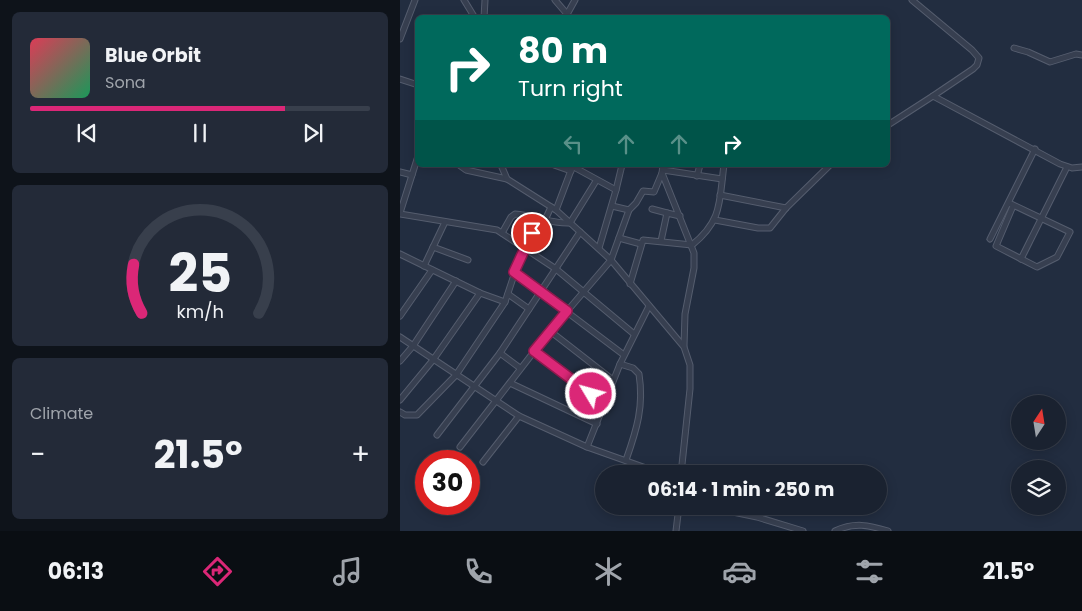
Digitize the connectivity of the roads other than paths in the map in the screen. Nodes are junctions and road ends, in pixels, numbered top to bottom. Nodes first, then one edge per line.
1 (415, 0) edge
2 (464, 0) edge
3 (485, 0) edge
4 (555, 0) edge
5 (575, 0) edge
6 (912, 0) edge
7 (474, 15) edge
8 (484, 15) edge
9 (565, 15) edge
10 (567, 15) edge
11 (400, 39) edge
12 (1014, 48) dead end
13 (1082, 55) edge
14 (400, 79) edge
15 (415, 84) edge
16 (933, 96) junction
17 (890, 125) edge
18 (1035, 149) junction
19 (415, 166) edge
20 (462, 167) edge
21 (502, 167) edge
22 (572, 167) edge
23 (622, 167) edge
24 (699, 167) edge
25 (724, 167) edge
26 (828, 167) edge
27 (1067, 167) junction
28 (1082, 167) edge
29 (662, 168) edge
30 (400, 172) edge
31 (412, 175) junction
32 (697, 176) junction
33 (507, 179) junction
34 (722, 179) junction
35 (596, 181) junction
36 (616, 190) junction
37 (720, 195) junction
38 (1011, 204) junction
39 (612, 206) junction
40 (553, 208) junction
41 (786, 208) junction
42 (652, 209) dead end
43 (629, 210) junction
44 (400, 213) edge
45 (667, 213) junction
46 (680, 216) junction
47 (542, 219) junction
48 (1042, 219) junction
49 (715, 220) junction
50 (445, 222) junction
51 (570, 223) junction
52 (580, 232) junction
53 (502, 233) junction
54 (619, 238) junction
55 (990, 239) dead end
56 (661, 241) junction
57 (641, 244) junction
58 (692, 245) junction
59 (433, 247) junction
60 (523, 248) junction
61 (599, 248) junction
62 (400, 254) edge
63 (1021, 259) junction
64 (468, 260) dead end
65 (611, 260) junction
66 (424, 266) junction
67 (556, 269) junction
68 (432, 270) junction
69 (514, 272) junction
70 (456, 281) junction
71 (630, 284) junction
72 (541, 291) junction
73 (584, 292) junction
74 (480, 293) junction
75 (508, 294) junction
76 (505, 302) junction
77 (649, 306) junction
78 (530, 310) junction
79 (567, 311) junction
80 (400, 316) edge
81 (550, 331) junction
82 (634, 334) junction
83 (400, 337) edge
84 (413, 346) junction
85 (684, 346) junction
86 (534, 351) junction
87 (500, 352) junction
88 (624, 355) junction
89 (434, 360) junction
90 (400, 361) edge
91 (620, 364) junction
92 (520, 368) junction
93 (456, 375) junction
94 (613, 380) junction
95 (510, 382) junction
96 (474, 388) junction
97 (400, 400) edge
98 (495, 402) junction
99 (605, 404) junction
100 (400, 412) edge
101 (519, 416) junction
102 (598, 424) junction
103 (437, 435) dead end
104 (460, 447) dead end
105 (587, 447) junction
106 (626, 460) junction
107 (483, 462) dead end
108 (639, 465) edge
109 (682, 465) edge
110 (677, 515) edge
111 (747, 515) edge
112 (676, 531) edge
113 (803, 531) edge
114 (836, 531) edge
115 (888, 531) edge

1 - 11 street
2 - 7 street
3 - 8 street
4 - 9 street
5 - 10 street
6 - 16 street
12 - 13 street
14 - 15 street
16 - 17 street
16 - 18 street
18 - 27 street
18 - 38 street
19 - 31 street
20 - 33 street
21 - 33 street
22 - 35 street
22 - 40 street
23 - 36 street
24 - 32 street
25 - 34 street
26 - 41 street
27 - 28 street
27 - 48 street
29 - 32 street
29 - 43 street
29 - 46 street
30 - 31 street
31 - 44 street
32 - 34 street
33 - 40 street
34 - 37 street
35 - 36 street
35 - 51 street
36 - 39 street
37 - 41 street
37 - 49 street
38 - 48 street
38 - 55 street
38 - 63 street
39 - 43 street
39 - 61 street
40 - 47 street
40 - 51 street
41 - 49 street
42 - 45 street
43 - 54 street
44 - 50 street
45 - 46 street
45 - 56 street
46 - 58 street
47 - 51 street
47 - 53 street
47 - 60 street
48 - 63 street
48 - 63 street
49 - 58 street
50 - 53 street
50 - 59 street
51 - 52 street
52 - 61 street
52 - 67 street
53 - 60 street
54 - 57 street
54 - 65 street
56 - 57 street
56 - 58 street
57 - 71 street
58 - 85 street
59 - 64 street
59 - 66 street
60 - 67 street
60 - 69 street
61 - 65 street
62 - 66 street
65 - 71 street
65 - 73 street
66 - 68 street
67 - 72 street
67 - 73 street
68 - 70 street
68 - 80 street
69 - 72 street
69 - 75 street
70 - 74 street
70 - 84 street
71 - 77 street
72 - 78 street
72 - 79 street
73 - 79 street
73 - 82 street
74 - 76 street
74 - 89 street
75 - 76 street
75 - 78 street
76 - 93 street
77 - 82 street
77 - 85 street
78 - 87 street
79 - 81 street
79 - 88 street
81 - 86 street
81 - 94 street
82 - 88 street
83 - 84 street
84 - 89 street
84 - 90 street
85 - 109 street
86 - 92 street
86 - 99 street
87 - 92 street
87 - 96 street
88 - 91 street
89 - 93 street
89 - 97 street
91 - 94 street
91 - 106 street
92 - 95 street
93 - 96 street
93 - 100 street
94 - 99 street
95 - 98 street
95 - 102 street
96 - 98 street
96 - 103 street
98 - 101 street
98 - 104 street
99 - 102 street
101 - 105 street
101 - 107 street
102 - 105 street
105 - 106 street
106 - 108 street
110 - 112 street
111 - 113 street
114 - 115 street

